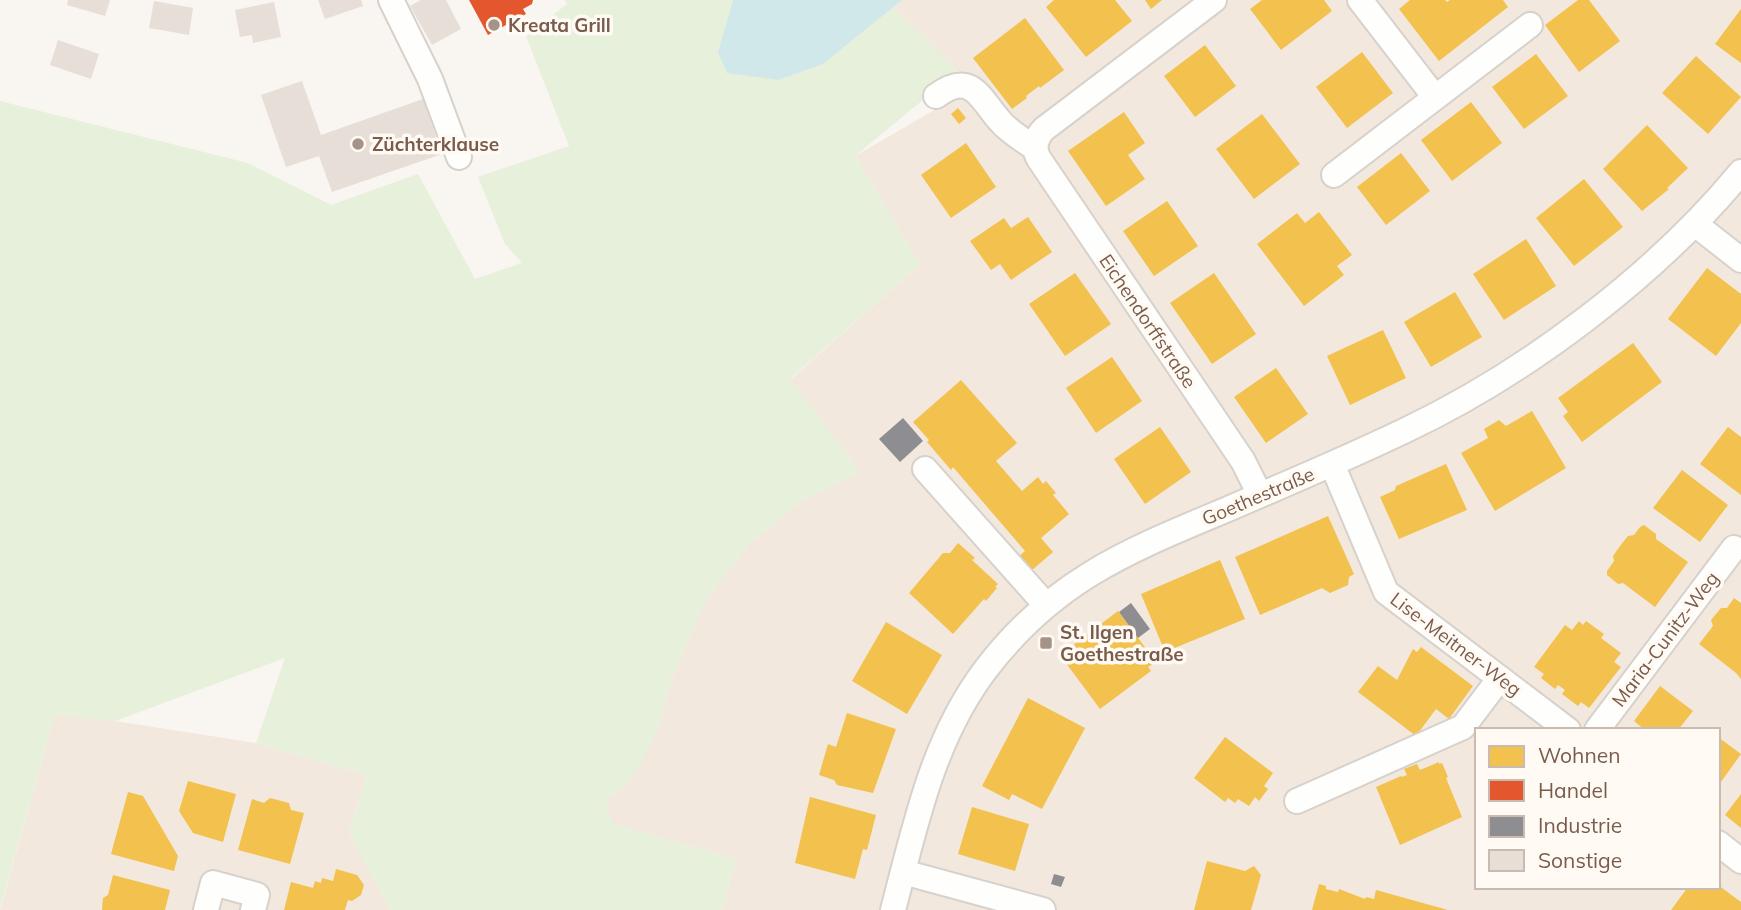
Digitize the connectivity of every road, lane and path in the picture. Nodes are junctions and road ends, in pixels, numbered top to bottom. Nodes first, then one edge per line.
1 (391, 0) edge
2 (1214, 0) edge
3 (1360, 0) edge
4 (1530, 25) dead end
5 (936, 96) dead end
6 (1434, 96) junction
7 (1035, 148) junction
8 (459, 157) dead end
9 (1741, 172) edge
10 (1334, 174) dead end
11 (1695, 224) junction
12 (1741, 260) edge
13 (1332, 464) junction
14 (925, 469) dead end
15 (1260, 495) junction
16 (1734, 548) dead end
17 (1046, 605) junction
18 (1500, 678) junction
19 (1565, 728) edge
20 (1599, 728) edge
21 (1297, 801) dead end
22 (1720, 845) edge
23 (1741, 861) edge
24 (903, 872) junction
25 (206, 910) edge
26 (253, 910) edge
27 (892, 910) edge
28 (1043, 910) edge

1 - 8 street
2 - 7 street
3 - 6 street
4 - 6 street
5 - 7 street, Eichendorffstraße
6 - 10 street
7 - 15 street, Eichendorffstraße
9 - 11 street, Goethestraße
11 - 12 street
11 - 13 street, Goethestraße
13 - 15 street, Goethestraße
13 - 18 street, Lise-Meitner-Weg
14 - 17 street
15 - 17 street, Goethestraße
16 - 20 street, Maria-Cunitz-Weg
17 - 24 street, Goethestraße
18 - 19 street, Lise-Meitner-Weg
18 - 21 street
22 - 23 street
24 - 27 street, Goethestraße
24 - 28 street
25 - 26 street

